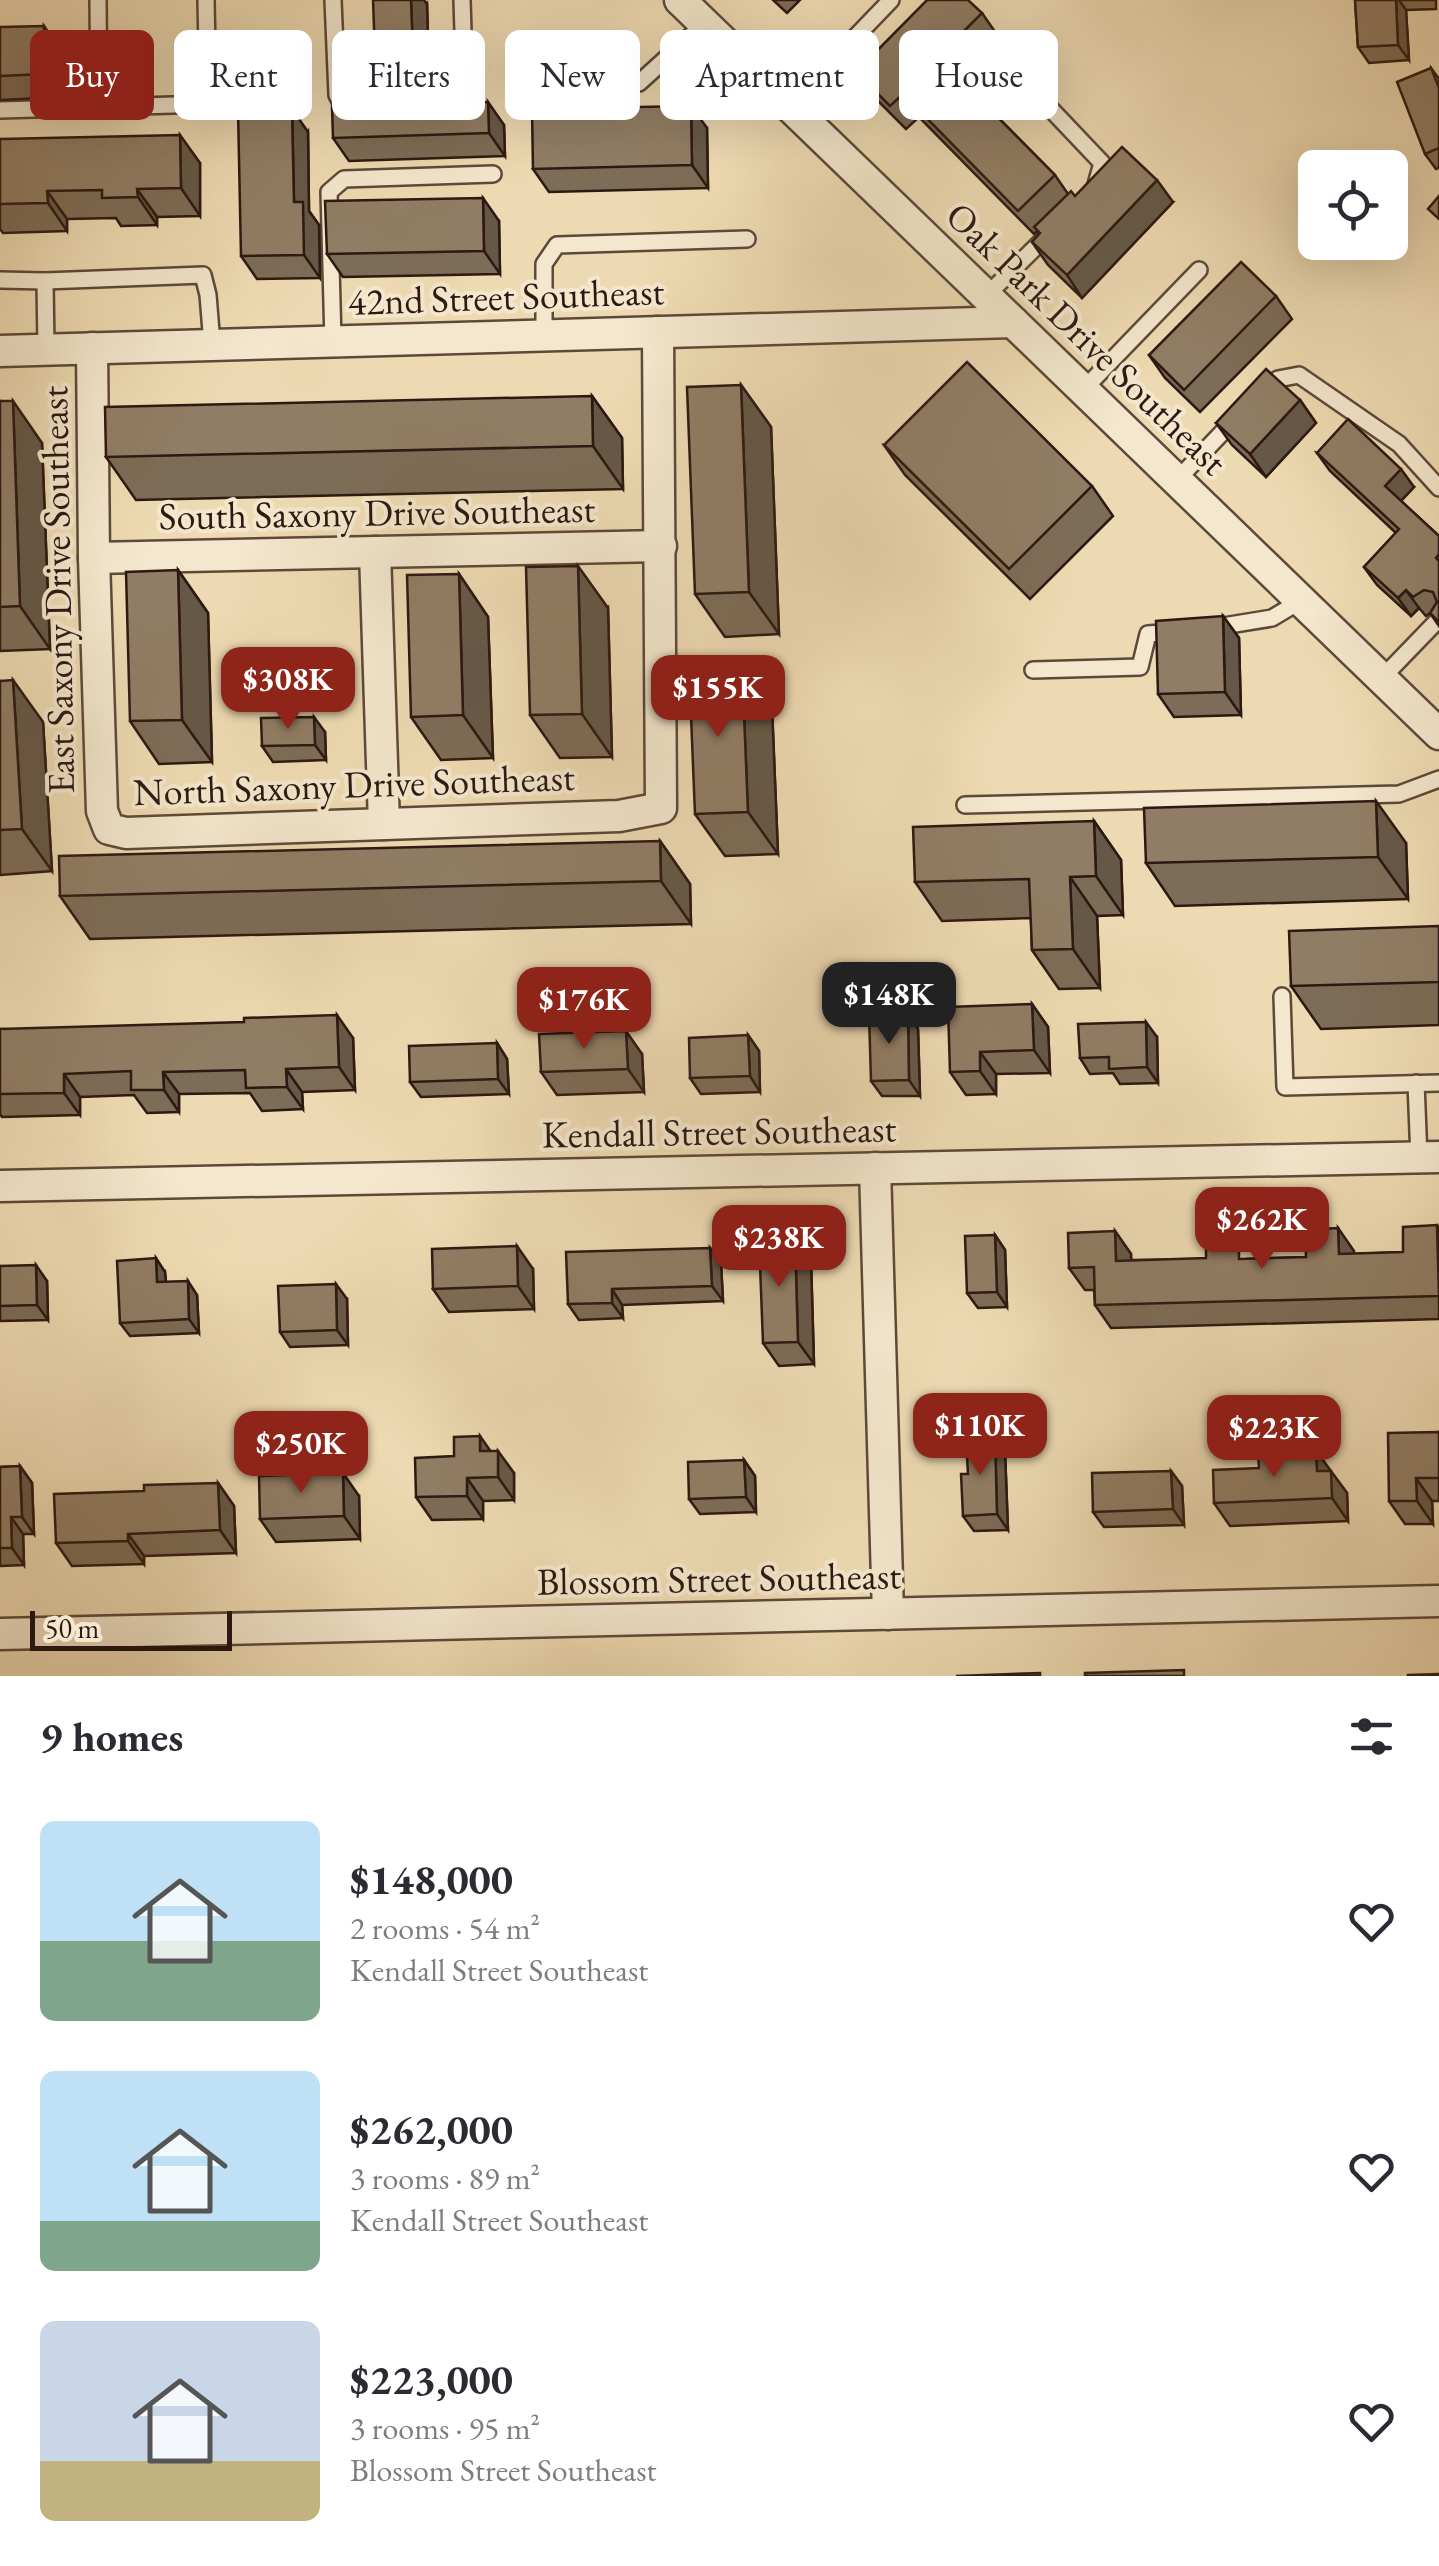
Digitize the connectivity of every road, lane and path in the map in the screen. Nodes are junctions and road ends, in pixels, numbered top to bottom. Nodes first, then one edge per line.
1 (98, 0) edge
2 (206, 0) edge
3 (334, 0) edge
4 (462, 0) edge
5 (680, 0) edge
6 (891, 0) edge
7 (704, 24) junction
8 (99, 30) edge
9 (335, 30) edge
10 (463, 30) edge
11 (710, 30) edge
12 (862, 30) edge
13 (640, 82) edge
14 (154, 106) edge
15 (30, 109) edge
16 (0, 110) edge
17 (1058, 117) edge
18 (804, 120) edge
19 (493, 174) dead end
20 (1080, 204) edge
21 (1053, 230) edge
22 (746, 239) dead end
23 (1199, 270) dead end
24 (0, 280) edge
25 (45, 281) junction
26 (986, 296) junction
27 (1013, 322) junction
28 (658, 332) junction
29 (544, 336) junction
30 (333, 341) junction
31 (212, 344) junction
32 (92, 348) junction
33 (46, 349) junction
34 (0, 350) edge
35 (1084, 389) junction
36 (1178, 480) junction
37 (1439, 488) edge
38 (661, 546) junction
39 (376, 552) junction
40 (94, 558) junction
41 (1302, 600) junction
42 (1439, 619) edge
43 (1033, 670) dead end
44 (1382, 678) junction
45 (1439, 734) edge
46 (1439, 779) edge
47 (965, 805) dead end
48 (384, 824) junction
49 (109, 830) joint
50 (1282, 996) dead end
51 (1439, 1082) edge
52 (1416, 1083) junction
53 (1429, 1158) edge
54 (874, 1168) junction
55 (0, 1186) edge
56 (1439, 1602) edge
57 (888, 1614) junction
58 (0, 1634) edge

1 - 8 lane
2 - 14 lane
3 - 9 lane
4 - 10 lane
5 - 7 street, Oak Park Drive Southeast
6 - 12 lane
7 - 11 street, Oak Park Drive Southeast
7 - 13 lane
15 - 16 lane
17 - 20 lane
18 - 26 street, Oak Park Drive Southeast
19 - 30 lane
21 - 26 lane
22 - 29 lane
23 - 35 lane
24 - 25 lane
25 - 31 lane
25 - 33 lane
26 - 27 street, Oak Park Drive Southeast
27 - 28 street, 42nd Street Southeast
27 - 35 street, Oak Park Drive Southeast
28 - 29 street, 42nd Street Southeast
28 - 38 street
29 - 30 street, 42nd Street Southeast
30 - 31 street, 42nd Street Southeast
31 - 32 street, 42nd Street Southeast
32 - 33 street, 42nd Street Southeast
32 - 40 street, East Saxony Drive Southeast
33 - 34 street, 42nd Street Southeast
35 - 36 street, Oak Park Drive Southeast
36 - 37 lane
36 - 41 street, Oak Park Drive Southeast
38 - 39 street, South Saxony Drive Southeast
38 - 48 street, North Saxony Drive Southeast
39 - 40 street, South Saxony Drive Southeast
39 - 48 street
40 - 49 street, East Saxony Drive Southeast
41 - 43 lane
41 - 44 street, Oak Park Drive Southeast
42 - 44 lane
44 - 45 street, Oak Park Drive Southeast
46 - 47 lane
48 - 49 street, North Saxony Drive Southeast
50 - 52 lane
51 - 52 lane
52 - 53 lane
53 - 54 street, Kendall Street Southeast
54 - 55 street, Kendall Street Southeast
54 - 57 street
56 - 57 street, Blossom Street Southeast
57 - 58 street, Blossom Street Southeast

